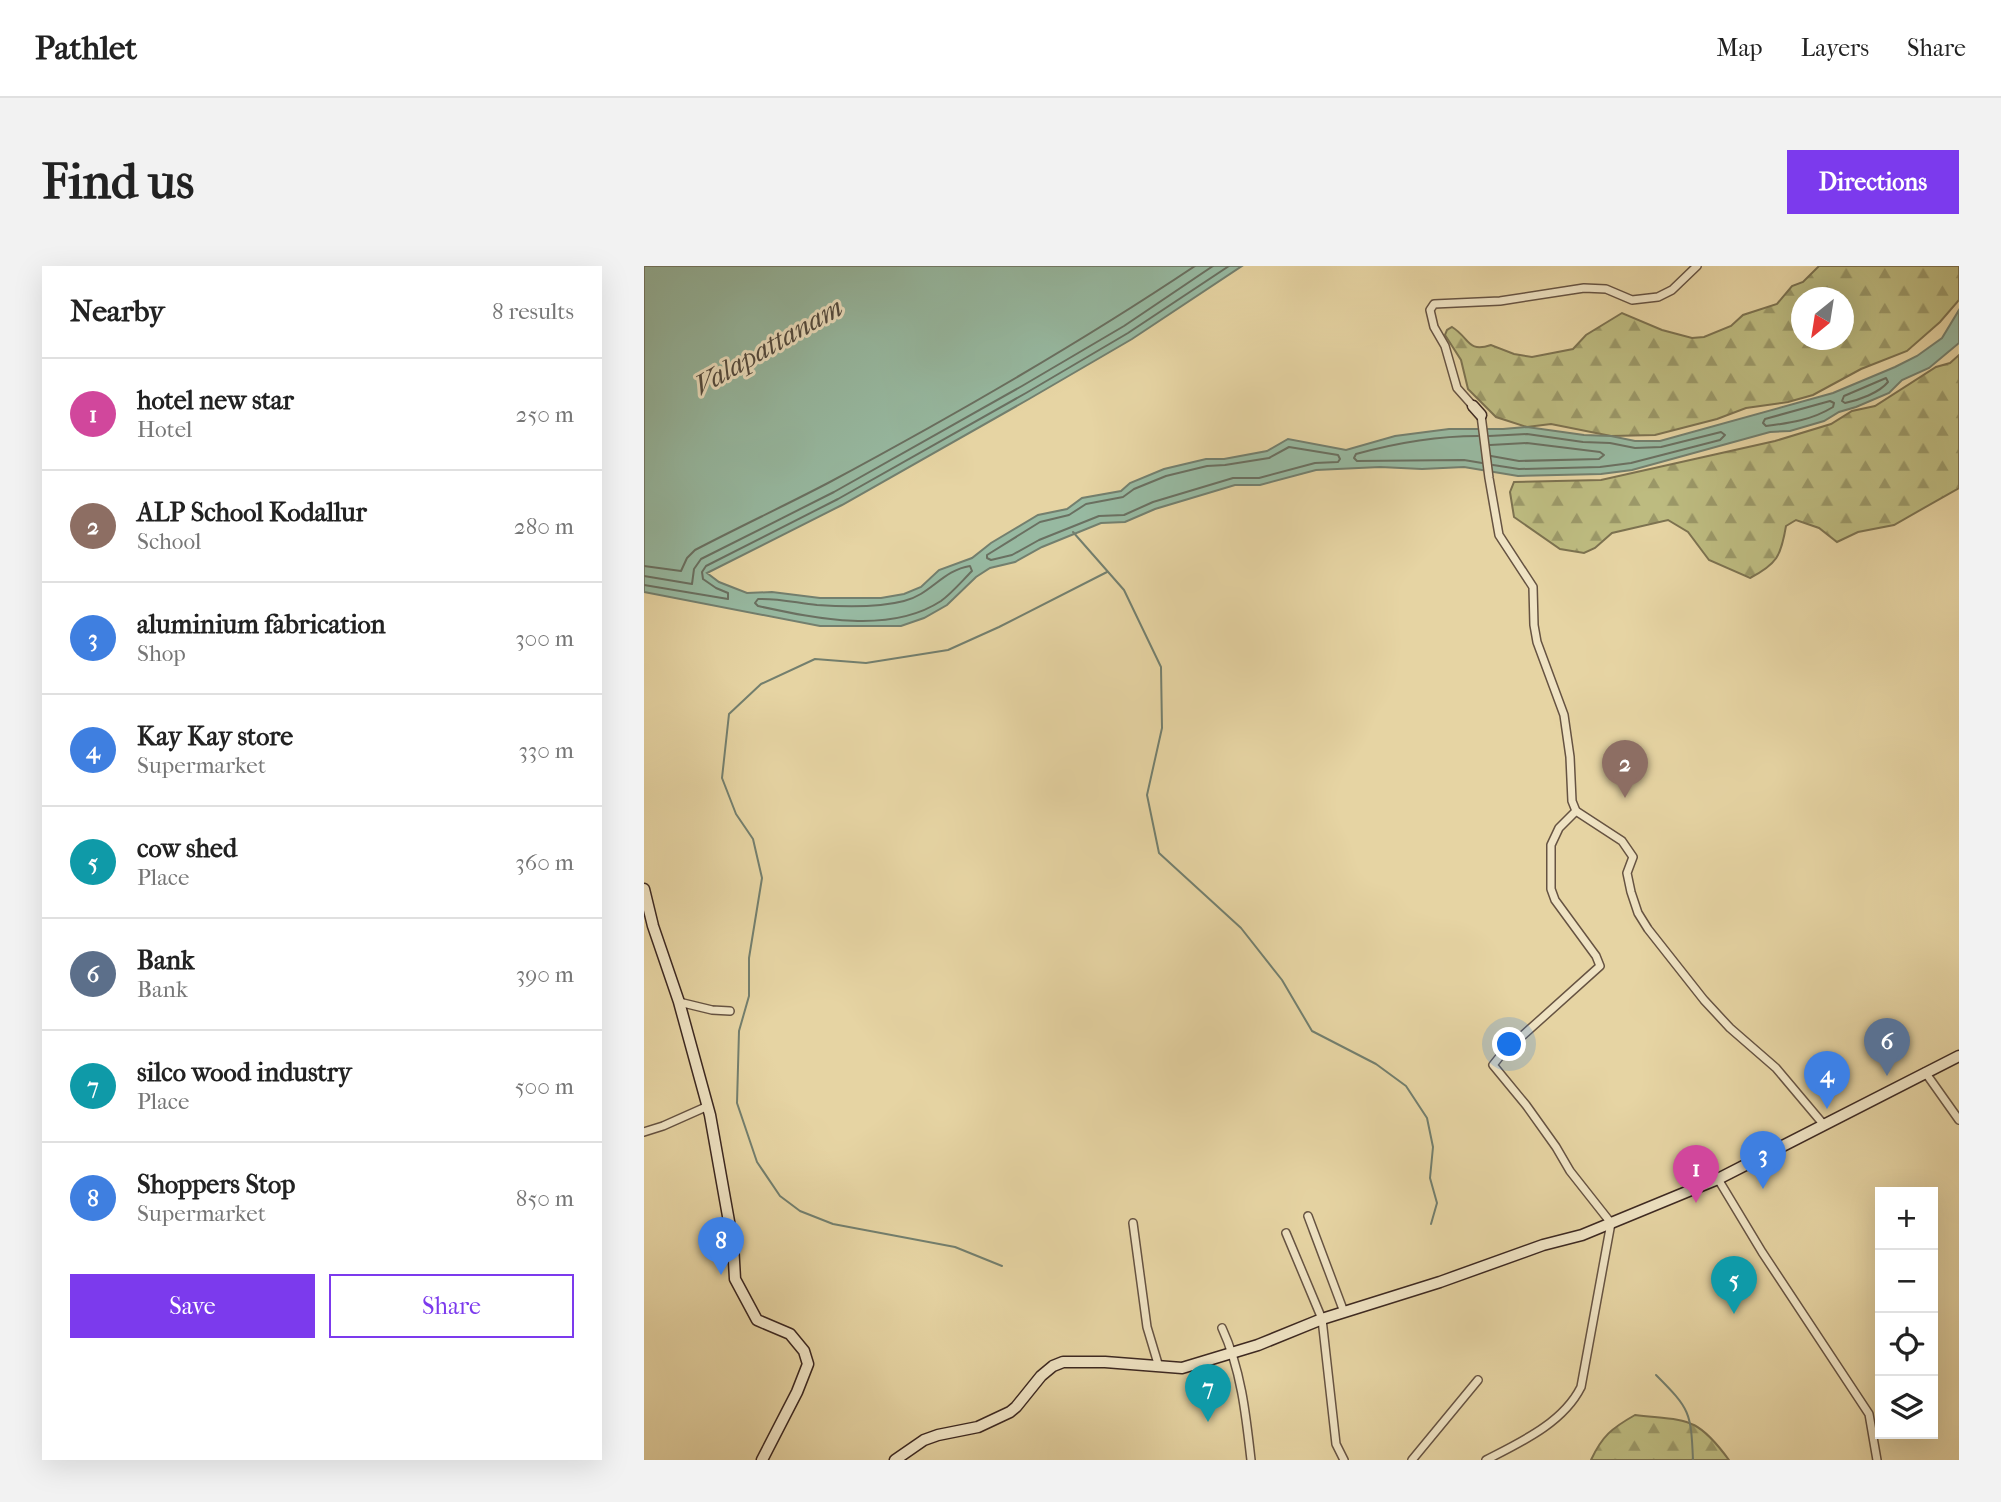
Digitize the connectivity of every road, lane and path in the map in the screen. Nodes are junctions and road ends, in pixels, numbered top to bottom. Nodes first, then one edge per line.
1 (1697, 266) edge
2 (1576, 811) junction
3 (644, 889) edge
4 (679, 1002) junction
5 (730, 1011) dead end
6 (1959, 1056) edge
7 (1924, 1072) junction
8 (708, 1106) junction
9 (1959, 1120) edge
10 (1824, 1125) junction
11 (644, 1132) edge
12 (1718, 1179) junction
13 (1308, 1216) dead end
14 (1133, 1223) dead end
15 (1611, 1223) junction
16 (1286, 1233) dead end
17 (1344, 1312) junction
18 (1322, 1319) junction
19 (1222, 1328) dead end
20 (1234, 1353) junction
21 (1159, 1367) junction
22 (1478, 1380) dead end
23 (762, 1460) edge
24 (895, 1460) edge
25 (1251, 1460) edge
26 (1345, 1460) edge
27 (1412, 1460) edge
28 (1486, 1460) edge
29 (1877, 1460) edge

1 - 2 street
2 - 10 street
2 - 15 street
3 - 4 main road
4 - 5 street
4 - 8 main road
6 - 7 main road
7 - 9 street
7 - 10 main road
8 - 11 street
8 - 23 main road
10 - 12 main road
12 - 15 main road
12 - 29 street
13 - 17 street
14 - 21 street
15 - 17 main road
15 - 28 street
16 - 18 street
17 - 18 main road
18 - 20 main road
18 - 26 street
19 - 20 street
20 - 21 main road
20 - 25 street
21 - 24 main road
22 - 27 street

